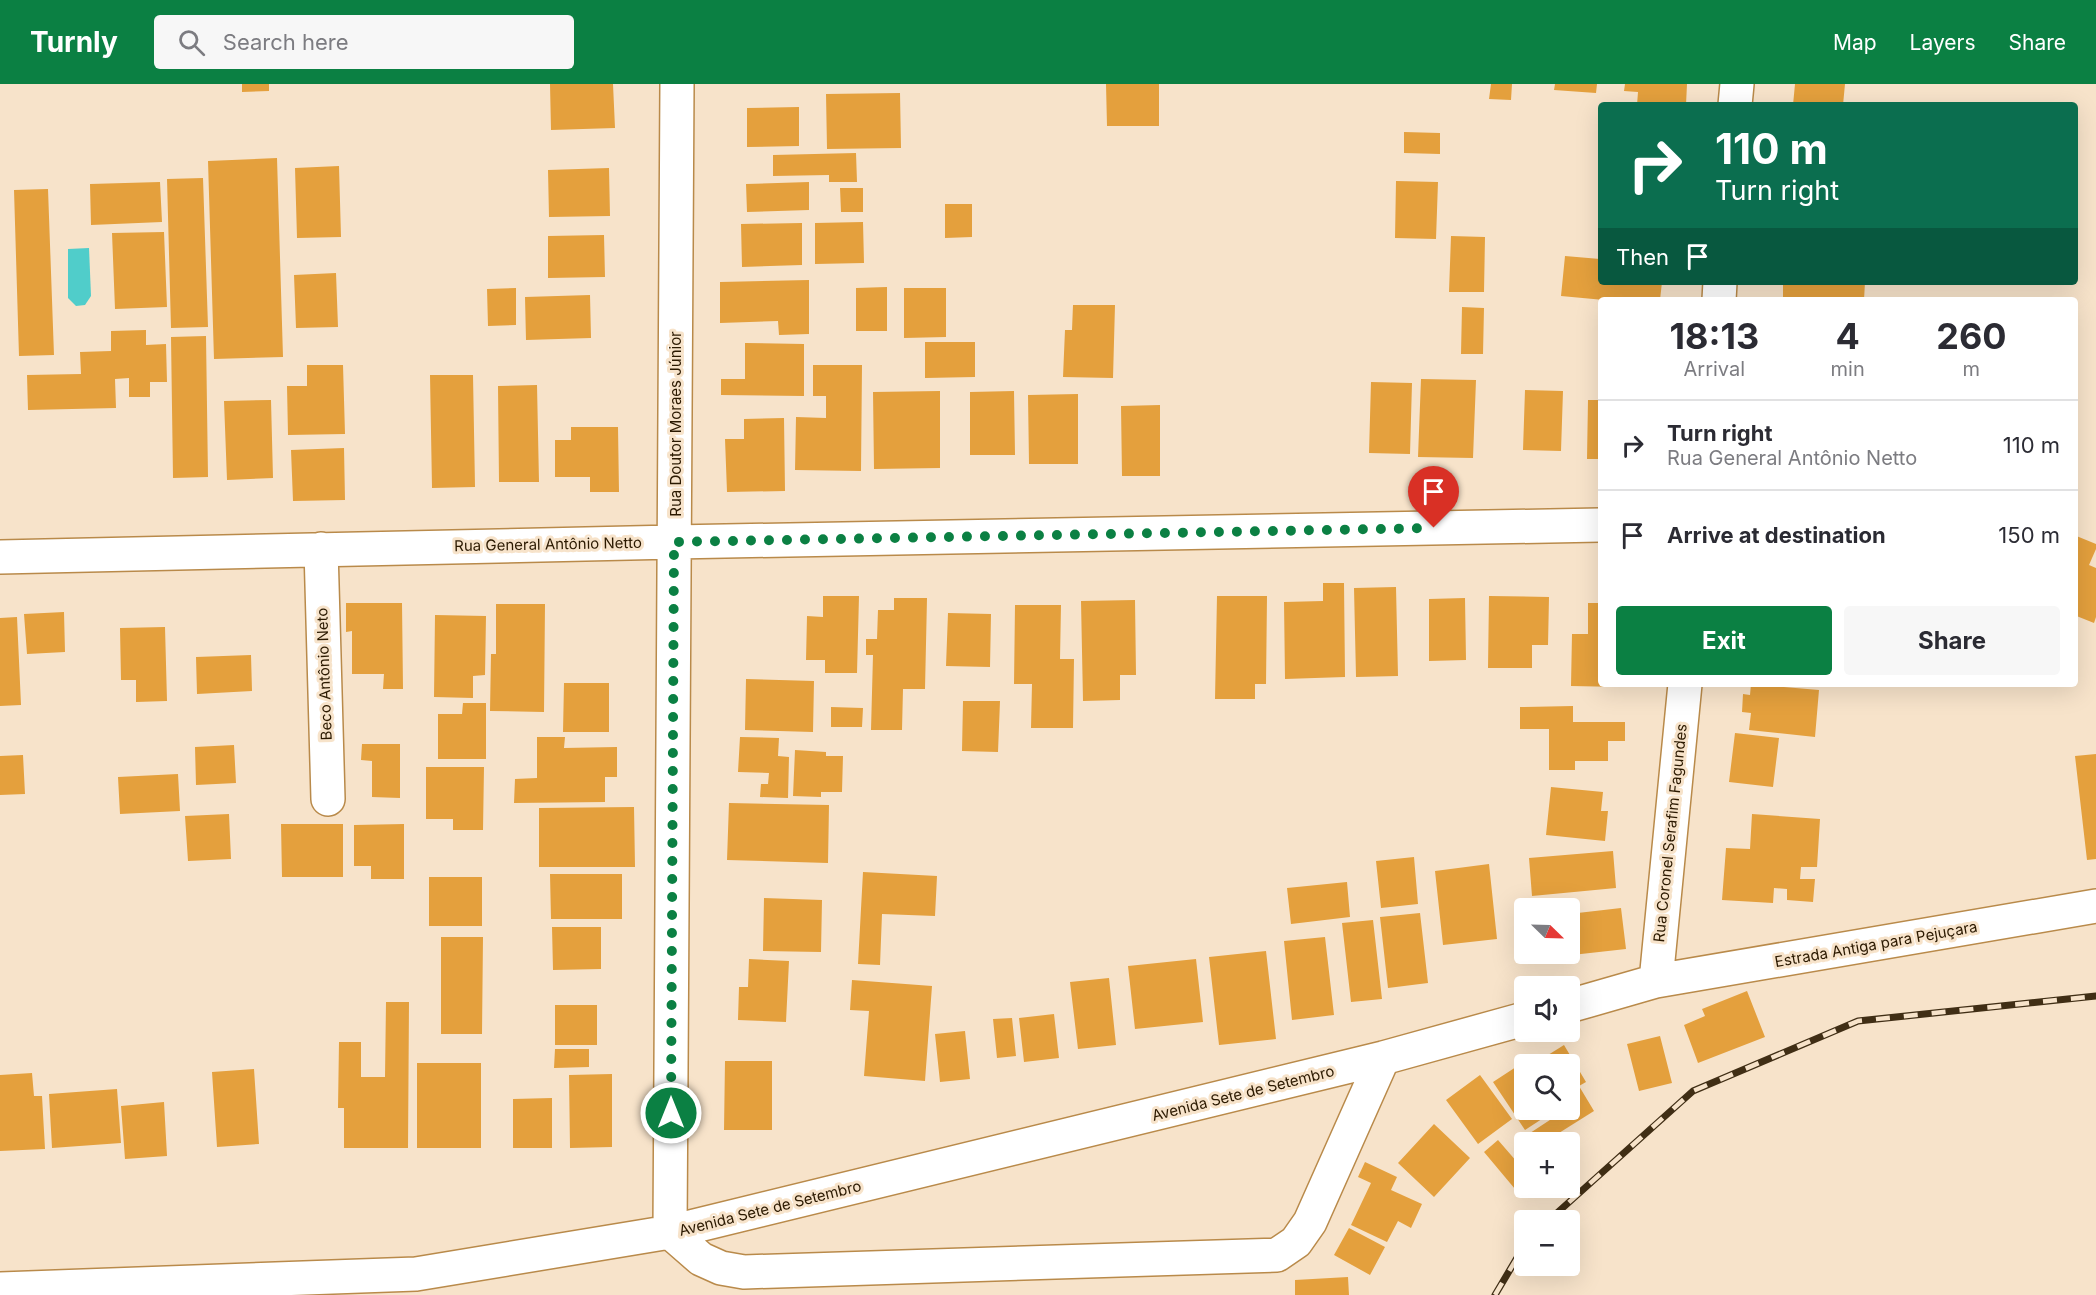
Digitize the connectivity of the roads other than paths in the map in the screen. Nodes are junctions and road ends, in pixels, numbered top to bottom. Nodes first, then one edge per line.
1 (677, 84) edge
2 (1737, 84) edge
3 (1735, 102) edge
4 (1598, 525) edge
5 (674, 542) junction
6 (321, 549) junction
7 (0, 557) edge
8 (1685, 687) edge
9 (328, 799) dead end
10 (2096, 906) edge
11 (1656, 981) junction
12 (1580, 1003) edge
13 (1514, 1021) edge
14 (1383, 1058) junction
15 (670, 1232) junction
16 (0, 1289) edge

1 - 5 street, Rua Doutor Moraes Júnior
2 - 3 street
4 - 5 street, Rua General Antônio Netto
5 - 6 street, Rua General Antônio Netto
5 - 15 street, Rua Doutor Moraes Júnior
6 - 7 street, Rua General Antônio Netto
6 - 9 street, Beco Antônio Neto
8 - 11 street, Rua Coronel Serafim Fagundes
10 - 11 street, Estrada Antiga para Pejuçara
11 - 12 street
13 - 14 street, Avenida Sete de Setembro
14 - 15 street, Avenida Sete de Setembro
14 - 15 street
15 - 16 street, Avenida Sete de Setembro

